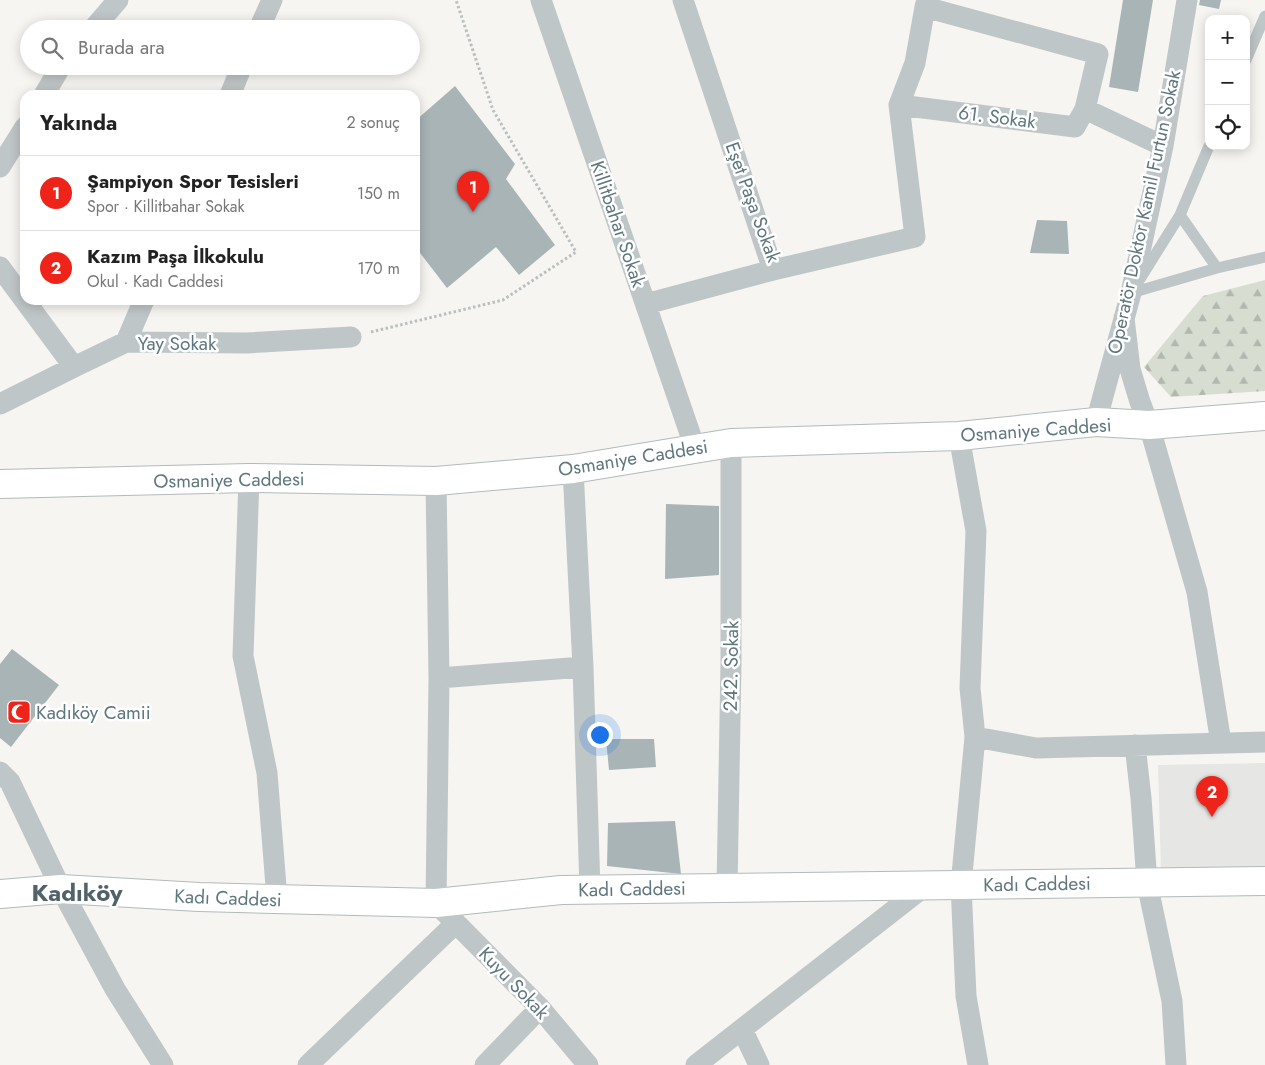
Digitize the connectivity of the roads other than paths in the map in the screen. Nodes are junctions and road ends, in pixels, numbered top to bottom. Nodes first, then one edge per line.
1 (118, 0) edge
2 (272, 0) edge
3 (541, 0) edge
4 (683, 0) edge
5 (1187, 0) edge
6 (926, 3) edge
7 (1265, 16) edge
8 (101, 20) edge
9 (263, 20) edge
10 (1250, 51) edge
11 (55, 75) edge
12 (238, 75) edge
13 (47, 90) edge
14 (232, 90) edge
15 (900, 105) junction
16 (1084, 109) junction
17 (20, 135) edge
18 (1162, 146) junction
19 (1207, 150) edge
20 (0, 167) edge
21 (1180, 215) junction
22 (1265, 257) edge
23 (0, 267) edge
24 (1217, 268) junction
25 (773, 270) junction
26 (1131, 293) junction
27 (20, 294) edge
28 (646, 304) junction
29 (28, 305) edge
30 (142, 305) edge
31 (1124, 318) junction
32 (351, 338) road end
33 (126, 342) junction
34 (74, 367) junction
35 (0, 404) edge
36 (1265, 416) edge
37 (1096, 422) junction
38 (1149, 424) junction
39 (958, 436) junction
40 (731, 443) junction
41 (695, 448) junction
42 (573, 469) junction
43 (249, 478) junction
44 (436, 481) junction
45 (0, 484) edge
46 (583, 668) junction
47 (439, 678) junction
48 (975, 737) junction
49 (1265, 742) edge
50 (1221, 743) junction
51 (1135, 745) junction
52 (0, 772) edge
53 (1265, 882) edge
54 (1147, 883) junction
55 (926, 886) junction
56 (961, 886) junction
57 (727, 888) junction
58 (61, 889) junction
59 (590, 890) junction
60 (0, 894) edge
61 (277, 900) junction
62 (436, 903) junction
63 (456, 923) junction
64 (540, 1008) junction
65 (742, 1029) junction
66 (163, 1065) edge
67 (308, 1065) edge
68 (485, 1065) edge
69 (588, 1065) edge
70 (696, 1065) edge
71 (759, 1065) edge
72 (978, 1065) edge
73 (1176, 1065) edge

1 - 8 street
2 - 9 street
3 - 28 street, Killitbahar Sokak
4 - 25 street, Eşet Paşa Sokak
5 - 18 street, Operatör Doktor Kamil Furtun Sokak
6 - 15 street, Eşet Paşa Sokak
6 - 16 street
7 - 10 lane
11 - 13 street
12 - 14 street
15 - 16 street, 61. Sokak
15 - 25 street, Eşet Paşa Sokak
16 - 18 street
17 - 20 street
18 - 26 street, Operatör Doktor Kamil Furtun Sokak
19 - 21 lane
21 - 24 lane
21 - 26 lane
22 - 24 lane
23 - 27 street
24 - 26 lane
25 - 28 street
26 - 31 street, Operatör Doktor Kamil Furtun Sokak
28 - 41 street, Killitbahar Sokak
29 - 34 street
30 - 33 street
31 - 37 street, Operatör Doktor Kamil Furtun Sokak
31 - 38 street
32 - 33 street, Yay Sokak
33 - 34 street, Yay Sokak
34 - 35 street, Yay Sokak
36 - 38 street, Osmaniye Caddesi
37 - 38 street, Osmaniye Caddesi
37 - 39 street, Osmaniye Caddesi
38 - 50 street
39 - 40 street, Osmaniye Caddesi
39 - 48 street
40 - 41 street, Osmaniye Caddesi
40 - 57 street, 242. Sokak
41 - 42 street, Osmaniye Caddesi
42 - 44 street, Osmaniye Caddesi
42 - 46 street
43 - 44 street, Osmaniye Caddesi
43 - 45 street, Osmaniye Caddesi
43 - 61 street
44 - 47 street
46 - 47 street
46 - 59 street
47 - 62 street
48 - 51 street
48 - 56 street
49 - 50 street
50 - 51 street
51 - 54 street
52 - 58 street
53 - 54 street, Kadı Caddesi
54 - 56 street, Kadı Caddesi
54 - 73 street
55 - 56 street, Kadı Caddesi
55 - 57 street, Kadı Caddesi
55 - 65 street
56 - 72 street
57 - 59 street, Kadı Caddesi
58 - 60 street, Kadı Caddesi
58 - 61 street, Kadı Caddesi
58 - 66 street
59 - 62 street, Kadı Caddesi
61 - 62 street, Kadı Caddesi
62 - 63 street, Kuyu Sokak
63 - 64 street, Kuyu Sokak
63 - 67 street
64 - 68 street
64 - 69 street, Kuyu Sokak
65 - 70 street
65 - 71 street

